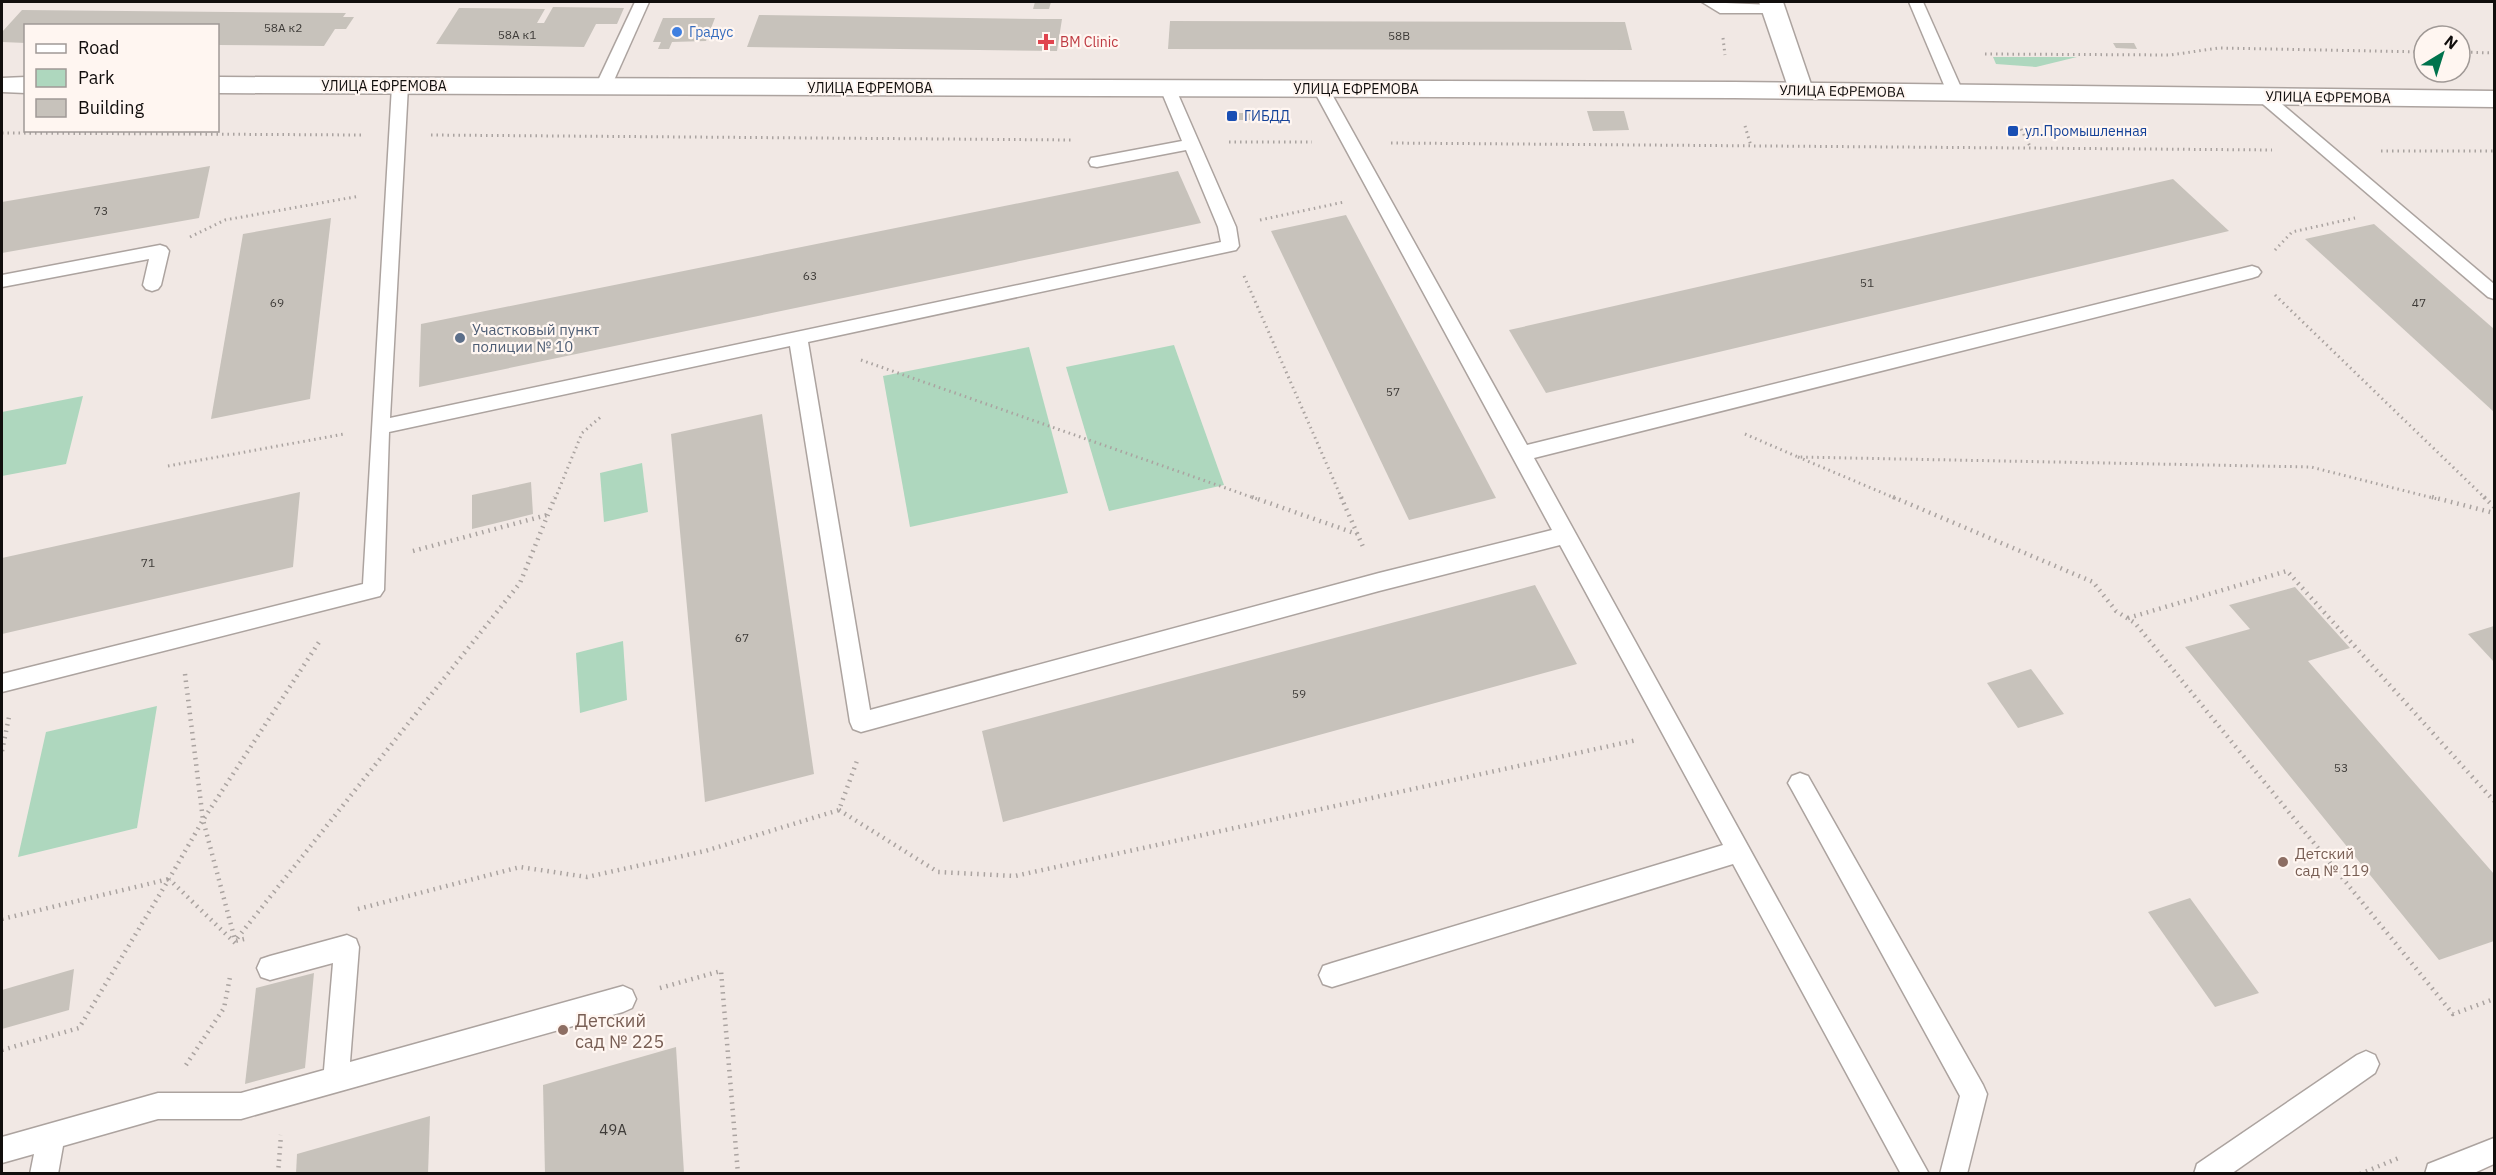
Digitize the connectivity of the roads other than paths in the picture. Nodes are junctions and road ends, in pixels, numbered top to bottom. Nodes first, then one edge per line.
1 (642, 2) edge
2 (1709, 2) edge
3 (1916, 2) edge
4 (1772, 5) edge
5 (2, 85) edge
6 (24, 85) edge
7 (219, 86) edge
8 (400, 86) junction
9 (603, 87) junction
10 (1168, 88) junction
11 (1321, 89) junction
12 (1801, 90) junction
13 (1955, 92) junction
14 (2263, 96) junction
15 (2494, 99) edge
16 (1190, 143) junction
17 (1097, 162) dead end
18 (2252, 272) road end
19 (2, 281) edge
20 (152, 285) dead end
21 (2494, 293) edge
22 (798, 338) junction
23 (380, 428) junction
24 (1522, 454) junction
25 (1567, 535) junction
26 (2, 683) edge
27 (1800, 783) dead end
28 (1740, 851) junction
29 (270, 968) dead end
30 (1332, 975) dead end
31 (623, 999) road end
32 (2366, 1064) dead end
33 (336, 1079) junction
34 (51, 1136) junction
35 (2, 1150) edge
36 (2494, 1151) edge
37 (44, 1173) edge
38 (1916, 1173) edge
39 (1953, 1173) edge
40 (2207, 1173) edge
41 (2438, 1173) edge

1 - 9 lane
2 - 4 lane
3 - 13 lane
4 - 12 street
5 - 6 street
7 - 8 street, УЛИЦА ЕФРЕМОВА
8 - 9 street, УЛИЦА ЕФРЕМОВА
8 - 23 lane
9 - 10 street, УЛИЦА ЕФРЕМОВА
10 - 11 street, УЛИЦА ЕФРЕМОВА
10 - 16 lane
11 - 12 street, УЛИЦА ЕФРЕМОВА
11 - 24 lane
12 - 13 street, УЛИЦА ЕФРЕМОВА
13 - 14 street, УЛИЦА ЕФРЕМОВА
14 - 15 street, УЛИЦА ЕФРЕМОВА
14 - 21 lane
16 - 17 lane
16 - 22 lane
18 - 24 lane
19 - 20 lane
22 - 23 lane
22 - 25 lane
23 - 26 lane
24 - 25 lane
25 - 28 lane
27 - 39 lane
28 - 30 lane
28 - 38 lane
29 - 33 lane
31 - 33 lane
32 - 40 lane
33 - 34 lane
34 - 35 lane
34 - 37 lane
36 - 41 lane

